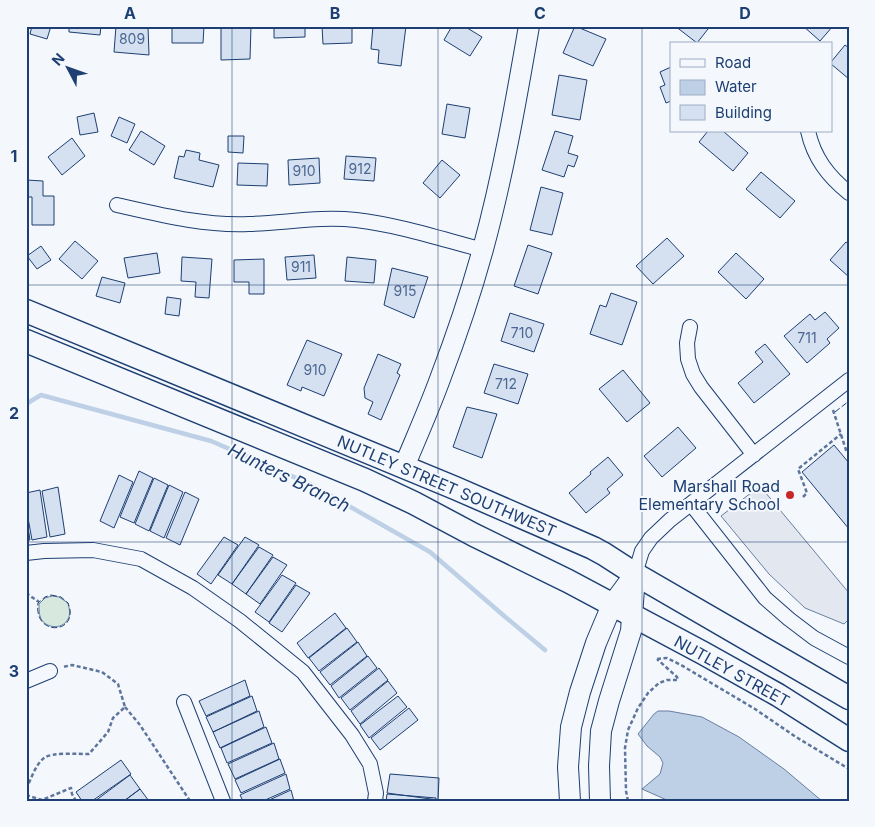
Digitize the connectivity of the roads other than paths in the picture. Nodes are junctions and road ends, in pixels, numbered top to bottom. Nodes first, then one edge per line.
1 (529, 26) edge
2 (808, 132) edge
3 (849, 193) edge
4 (117, 205) dead end
5 (483, 250) junction
6 (26, 311) edge
7 (690, 327) dead end
8 (26, 340) edge
9 (849, 380) edge
10 (754, 455) junction
11 (398, 480) junction
12 (691, 504) junction
13 (26, 553) edge
14 (635, 574) junction
15 (612, 605) junction
16 (633, 616) junction
17 (849, 657) edge
18 (50, 672) road end
19 (26, 681) edge
20 (849, 698) edge
21 (184, 702) dead end
22 (849, 740) edge
23 (223, 801) edge
24 (375, 801) edge
25 (570, 801) edge
26 (600, 801) edge

1 - 5 street
2 - 3 street
4 - 5 street
5 - 11 street
6 - 11 main road, NUTLEY STREET SOUTHWEST
7 - 10 street
8 - 11 main road, NUTLEY STREET SOUTHWEST
9 - 10 street
10 - 12 street
11 - 14 main road, NUTLEY STREET SOUTHWEST
11 - 15 main road, NUTLEY STREET SOUTHWEST
12 - 14 street
12 - 17 street
13 - 24 street
14 - 15 street
14 - 16 street
14 - 20 main road, NUTLEY STREET SOUTHWEST
15 - 16 main road, NUTLEY STREET
15 - 25 street
16 - 22 main road, NUTLEY STREET
16 - 26 street
18 - 19 street
21 - 23 street

